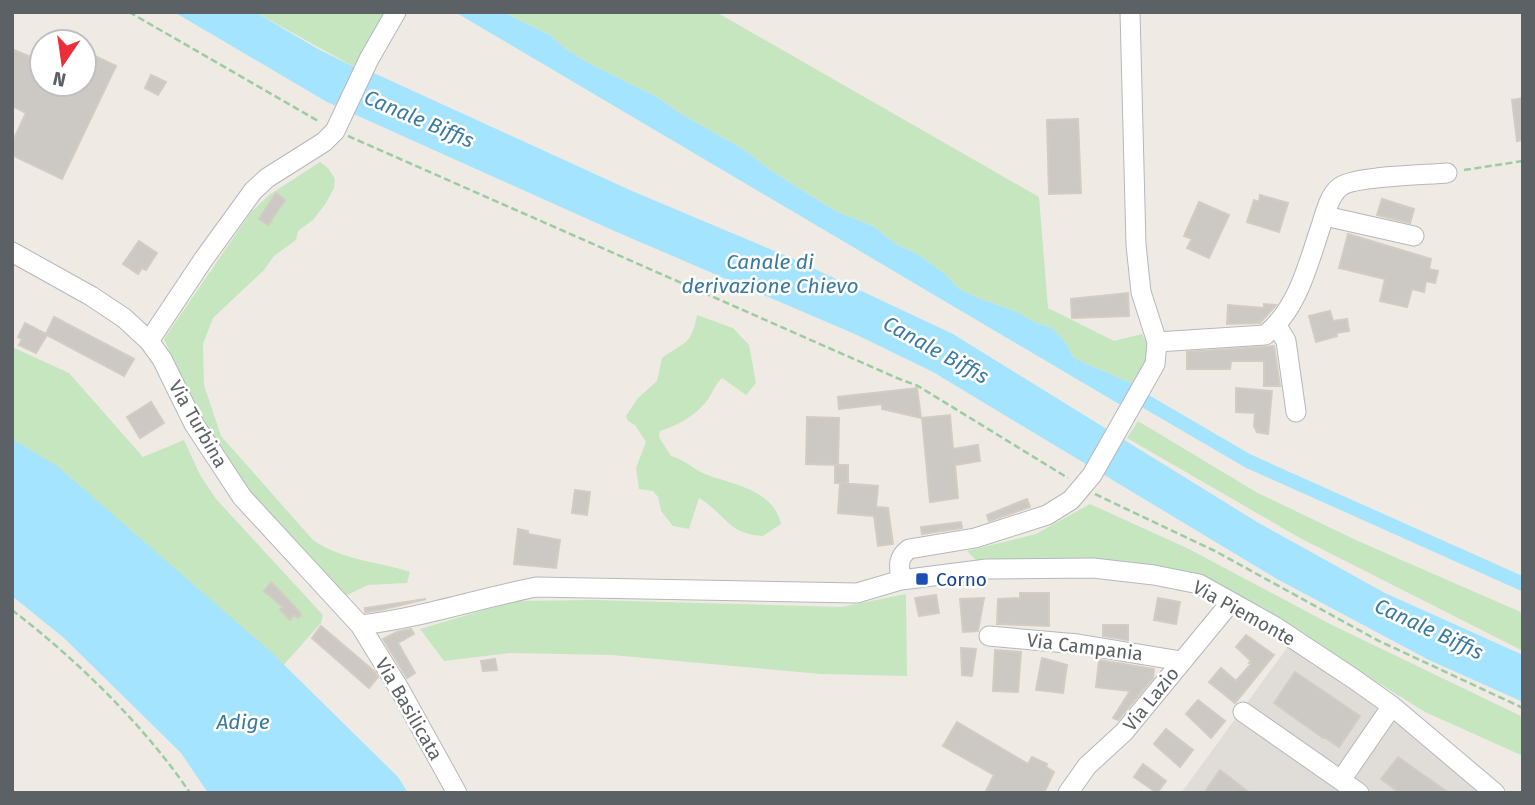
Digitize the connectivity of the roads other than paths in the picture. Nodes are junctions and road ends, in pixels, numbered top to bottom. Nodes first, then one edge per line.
1 (396, 12) edge
2 (1130, 12) edge
3 (1447, 173) road end
4 (1325, 216) junction
5 (1414, 236) dead end
6 (12, 252) edge
7 (1277, 326) junction
8 (149, 341) junction
9 (1157, 342) junction
10 (1296, 412) dead end
11 (901, 580) junction
12 (1231, 602) junction
13 (360, 625) junction
14 (989, 636) dead end
15 (1181, 661) junction
16 (1392, 706) junction
17 (1243, 712) dead end
18 (1341, 780) junction
19 (457, 793) edge
20 (1068, 793) edge
21 (1359, 793) edge
22 (1495, 793) edge

1 - 8 street
2 - 9 street
3 - 4 street
4 - 5 street
4 - 7 street
6 - 8 street, Via Turbina
7 - 9 street
7 - 10 street
8 - 13 street, Via Turbina
9 - 11 street
11 - 12 street, Via Piemonte
11 - 13 street, Via Piemonte
12 - 15 street, Via Lazio
12 - 16 street, Via Piemonte
13 - 19 street, Via Basilicata
14 - 15 street, Via Campania
15 - 20 street, Via Lazio
16 - 18 street
16 - 22 street, Via Piemonte
17 - 18 street
18 - 21 street

